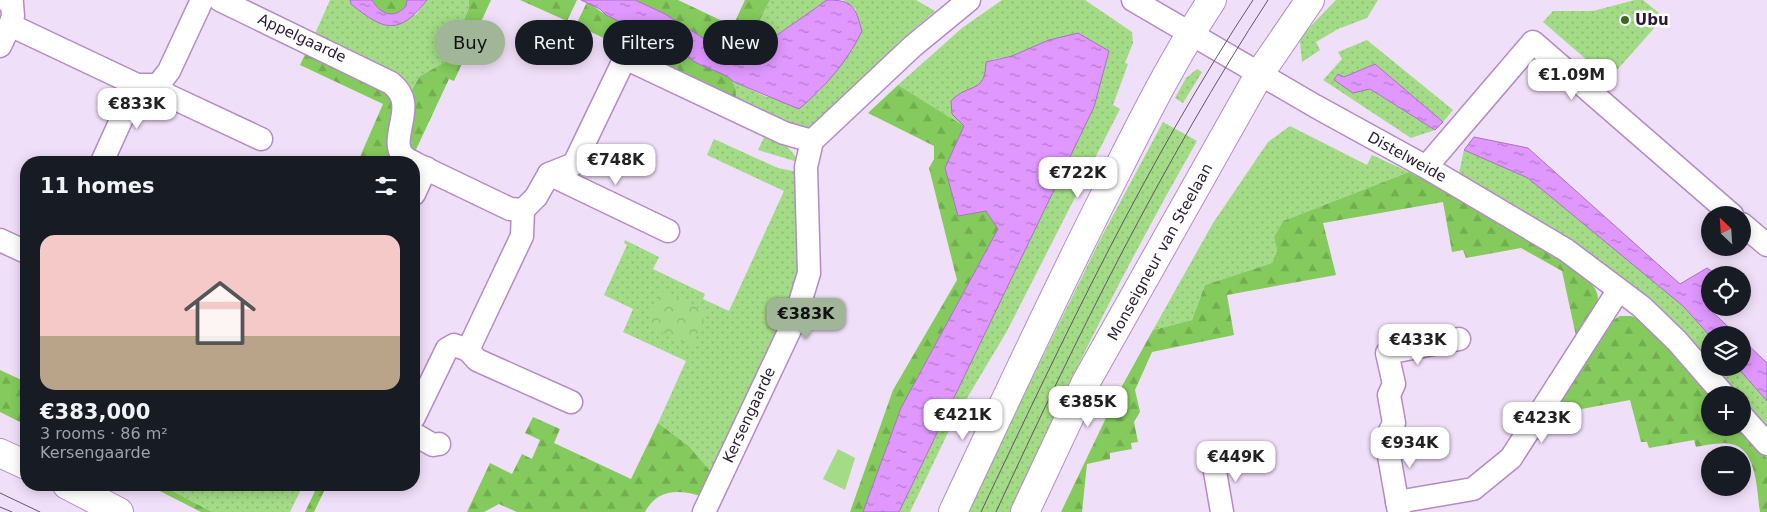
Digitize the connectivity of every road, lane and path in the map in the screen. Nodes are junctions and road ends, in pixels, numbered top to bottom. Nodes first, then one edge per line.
1 (6, 0) edge
2 (202, 0) edge
3 (220, 0) edge
4 (969, 0) edge
5 (1134, 0) edge
6 (1212, 0) edge
7 (1310, 0) edge
8 (10, 25) junction
9 (1190, 33) junction
10 (0, 46) edge
11 (1260, 73) junction
12 (148, 85) junction
13 (261, 139) dead end
14 (812, 141) junction
15 (106, 156) edge
16 (404, 156) edge
17 (420, 166) edge
18 (1426, 167) junction
19 (549, 174) junction
20 (1722, 206) edge
21 (523, 210) junction
22 (668, 231) dead end
23 (1751, 232) edge
24 (0, 240) edge
25 (1767, 245) edge
26 (20, 249) edge
27 (1618, 291) junction
28 (1459, 339) dead end
29 (468, 350) junction
30 (1716, 386) edge
31 (571, 402) dead end
32 (420, 405) edge
33 (1751, 426) edge
34 (420, 437) edge
35 (439, 444) dead end
36 (1767, 444) edge
37 (0, 453) edge
38 (1213, 460) dead end
39 (20, 462) edge
40 (79, 491) edge
41 (1398, 507) edge
42 (120, 512) edge
43 (704, 512) edge
44 (953, 512) edge
45 (1024, 512) edge
46 (1222, 512) edge

1 - 8 street
2 - 12 street
3 - 16 street, Appelgaarde
4 - 14 street
5 - 9 street
6 - 9 main road
7 - 11 main road, Monseigneur van Steelaan
8 - 10 street
8 - 12 street
9 - 11 street, Distelweide
9 - 44 main road
11 - 18 street, Distelweide
11 - 45 main road, Monseigneur van Steelaan
12 - 13 street
12 - 15 street
14 - 19 street
14 - 43 street, Kersengaarde
17 - 21 street
18 - 20 street
18 - 27 street, Distelweide
19 - 21 street
19 - 22 street
21 - 29 street
23 - 25 street
24 - 26 street
27 - 30 street, Distelweide
27 - 41 street
28 - 41 street
29 - 31 street
29 - 32 street
33 - 36 street
34 - 35 street
37 - 39 main road
38 - 46 street
40 - 42 main road

